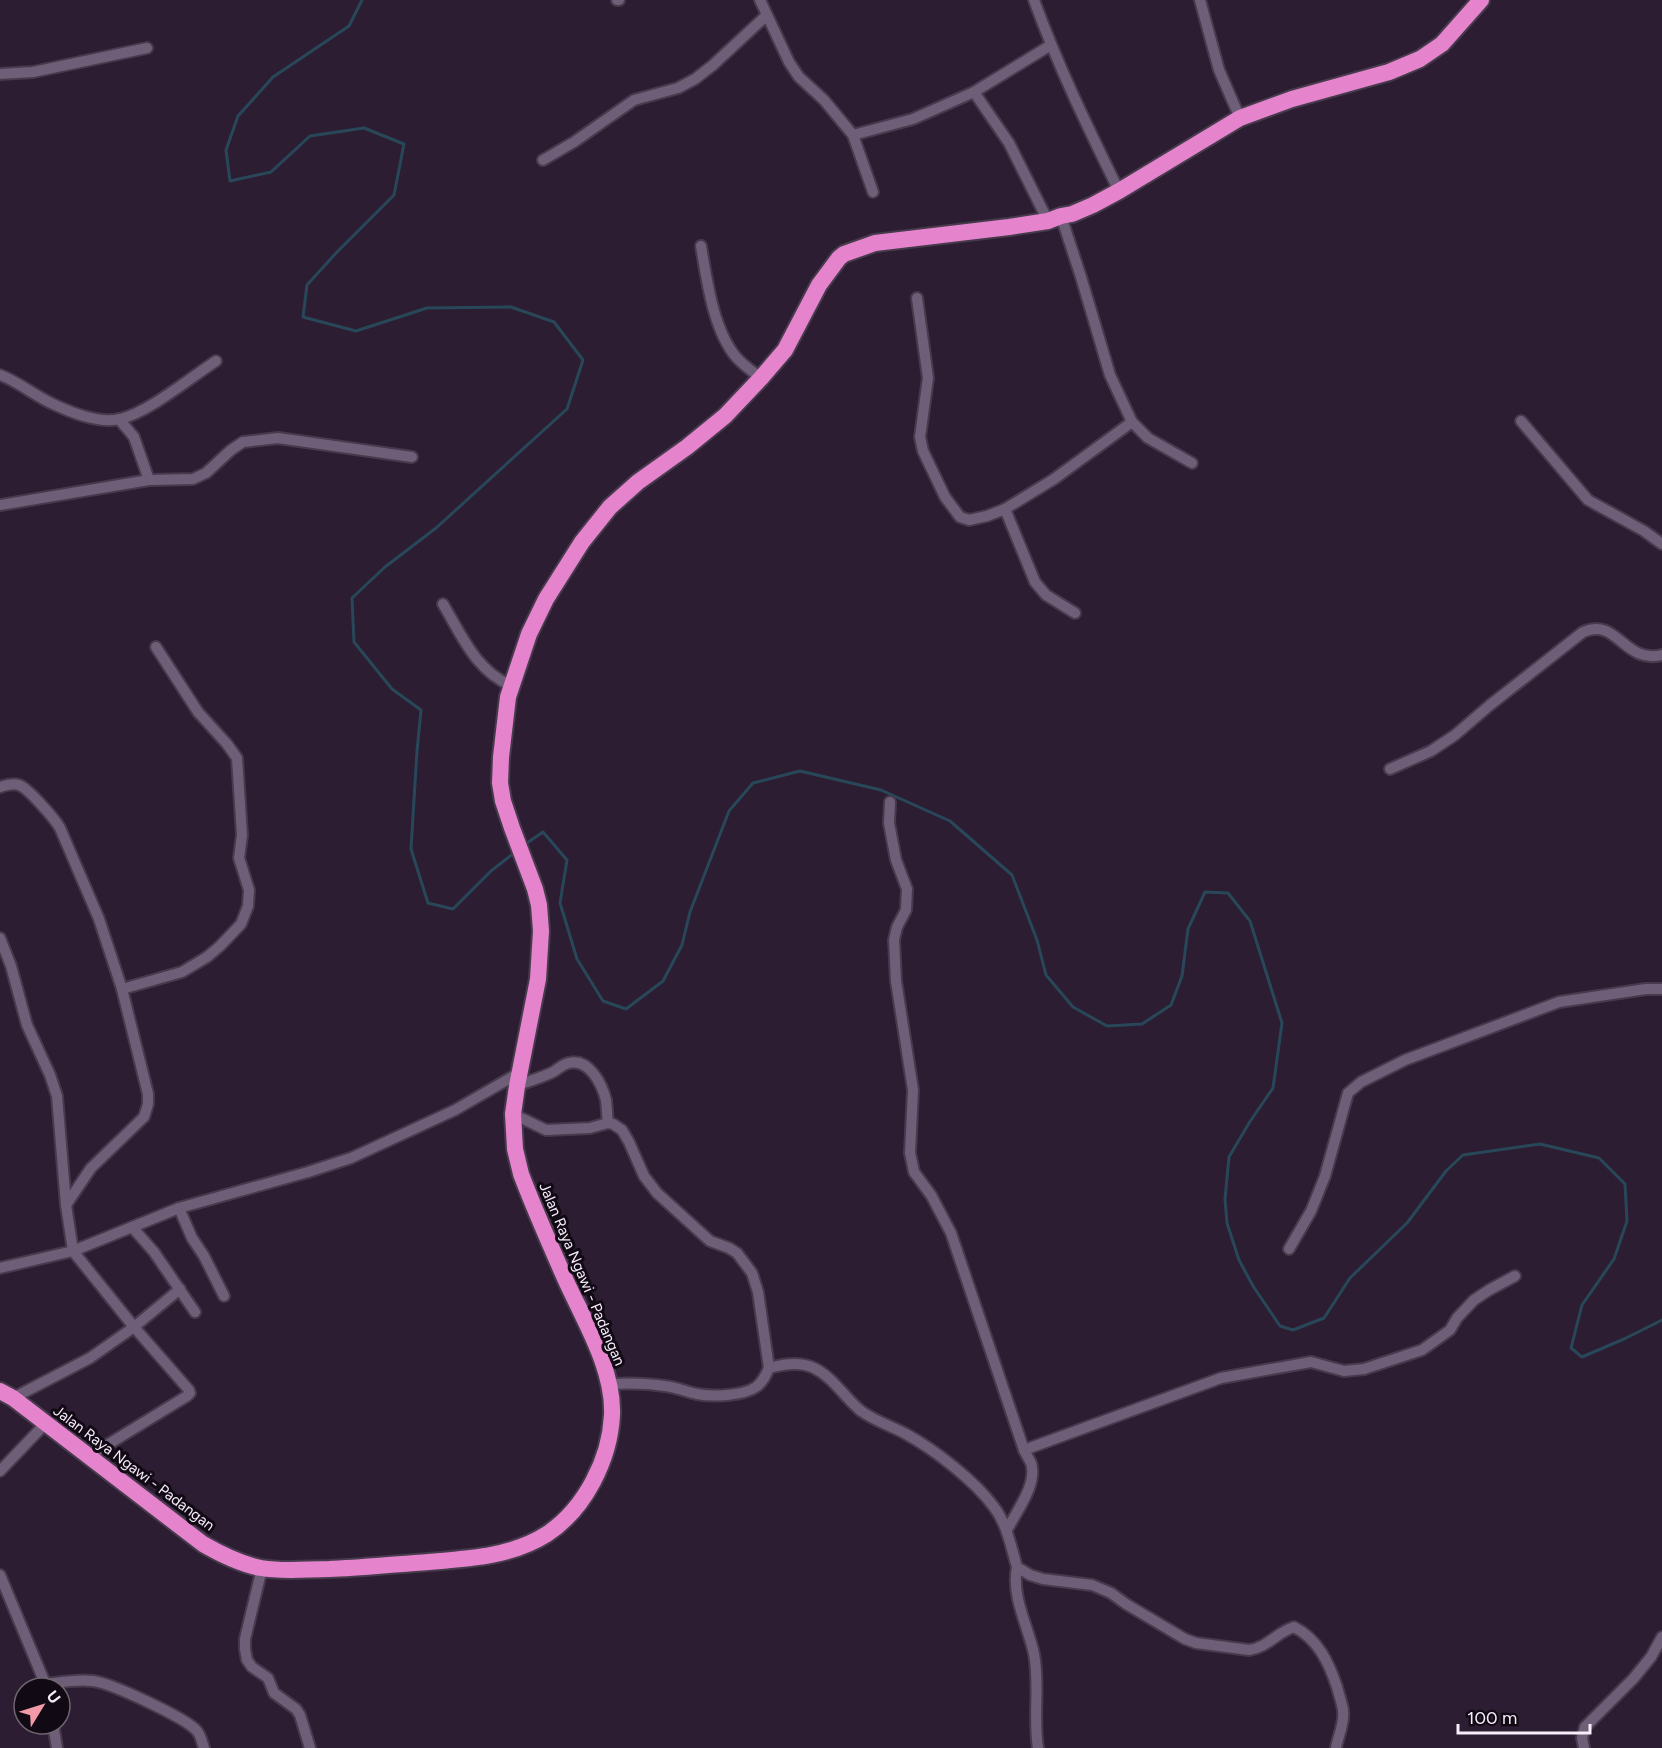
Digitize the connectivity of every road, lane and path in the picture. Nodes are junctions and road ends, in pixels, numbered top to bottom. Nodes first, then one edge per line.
1 (760, 0) edge
2 (1034, 0) edge
3 (1200, 0) edge
4 (1481, 0) edge
5 (767, 15) junction
6 (1051, 45) junction
7 (147, 48) dead end
8 (0, 74) edge
9 (974, 92) junction
10 (1240, 117) junction
11 (853, 135) junction
12 (543, 160) dead end
13 (1119, 191) junction
14 (873, 192) dead end
15 (1054, 218) junction
16 (701, 246) dead end
17 (918, 298) dead end
18 (216, 361) dead end
19 (0, 375) edge
20 (761, 378) junction
21 (119, 419) junction
22 (1132, 422) junction
23 (1521, 422) dead end
24 (412, 457) dead end
25 (1192, 463) dead end
26 (149, 480) junction
27 (0, 505) edge
28 (1005, 509) junction
29 (1662, 544) edge
30 (443, 604) dead end
31 (1075, 613) dead end
32 (156, 647) dead end
33 (1662, 655) edge
34 (512, 686) junction
35 (1390, 769) dead end
36 (0, 787) edge
37 (890, 802) dead end
38 (0, 938) edge
39 (122, 989) junction
40 (1662, 989) edge
41 (518, 1079) junction
42 (513, 1114) junction
43 (608, 1124) junction
44 (66, 1205) junction
45 (179, 1208) junction
46 (132, 1227) junction
47 (1289, 1249) dead end
48 (72, 1251) junction
49 (0, 1268) edge
50 (1515, 1276) dead end
51 (180, 1289) junction
52 (224, 1296) dead end
53 (195, 1312) dead end
54 (134, 1327) junction
55 (769, 1368) junction
56 (609, 1384) junction
57 (6, 1395) edge
58 (45, 1424) junction
59 (1024, 1450) junction
60 (88, 1456) junction
61 (0, 1471) edge
62 (1007, 1530) junction
63 (1017, 1567) junction
64 (262, 1568) junction
65 (0, 1575) edge
66 (1662, 1637) edge
67 (43, 1676) edge
68 (72, 1681) edge
69 (204, 1748) edge
70 (310, 1748) edge
71 (1038, 1748) edge
72 (1336, 1748) edge
73 (1584, 1748) edge

1 - 5 street
2 - 6 street
3 - 10 street
4 - 10 highway, Jalan Raya Ngawi - Padangan
5 - 11 street
5 - 12 street
6 - 9 street
6 - 13 street
7 - 8 street
9 - 11 street
9 - 15 street
10 - 13 highway, Jalan Raya Ngawi - Padangan
11 - 14 street
13 - 15 highway, Jalan Raya Ngawi - Padangan
15 - 20 highway, Jalan Raya Ngawi - Padangan
15 - 22 street
16 - 20 street
17 - 28 street
18 - 21 street
19 - 21 street
20 - 34 highway, Jalan Raya Ngawi - Padangan
21 - 26 street
22 - 25 street
22 - 28 street
23 - 29 street
24 - 26 street
26 - 27 street
28 - 31 street
30 - 34 street
32 - 39 street
33 - 35 street
34 - 41 highway, Jalan Raya Ngawi - Padangan
36 - 39 street
37 - 59 street
38 - 44 street
39 - 44 street
40 - 47 street
41 - 42 highway, Jalan Raya Ngawi - Padangan
41 - 43 street
41 - 45 street
42 - 43 street
42 - 56 highway, Jalan Raya Ngawi - Padangan
43 - 55 street
44 - 48 street
45 - 46 street
45 - 52 street
46 - 48 street
46 - 51 street
48 - 49 street
48 - 54 street
50 - 59 street
51 - 53 street
51 - 54 street
54 - 57 street
54 - 60 street
55 - 56 street
55 - 62 street
56 - 64 highway, Jalan Raya Ngawi - Padangan
57 - 58 highway, Jalan Raya Ngawi - Padangan
58 - 60 highway, Jalan Raya Ngawi - Padangan
58 - 61 street
59 - 62 street
60 - 64 highway, Jalan Raya Ngawi - Padangan
62 - 63 street
63 - 71 street
63 - 72 street
64 - 70 street
65 - 67 street
66 - 73 street
68 - 69 street

